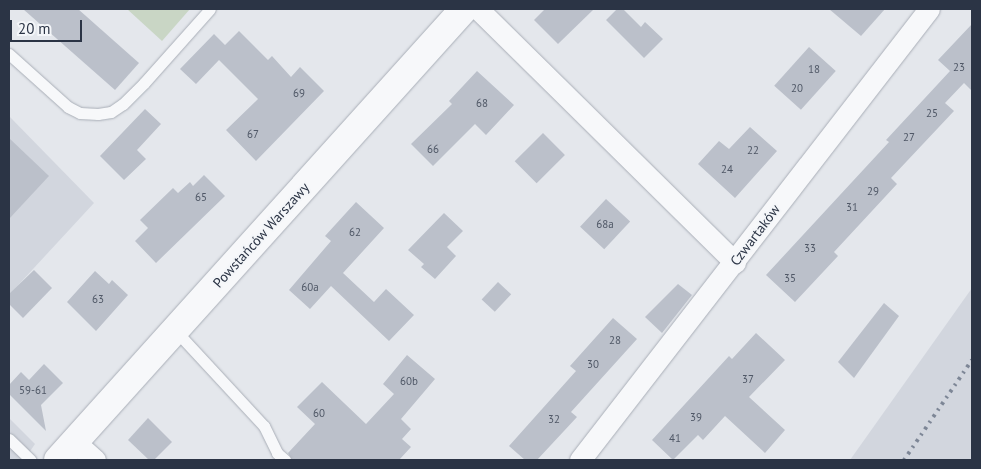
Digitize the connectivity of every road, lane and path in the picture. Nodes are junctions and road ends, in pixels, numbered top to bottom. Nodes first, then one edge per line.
1 (210, 9) edge
2 (464, 9) edge
3 (478, 9) edge
4 (928, 9) edge
5 (9, 54) edge
6 (735, 262) junction
7 (176, 330) junction
8 (9, 439) edge
9 (66, 451) edge
10 (31, 460) edge
11 (95, 460) edge
12 (285, 460) edge
13 (580, 460) edge

1 - 5 lane
2 - 7 street, Powstańców Warszawy
3 - 6 street
4 - 6 street, Czwartaków
6 - 13 street, Czwartaków
7 - 9 street, Powstańców Warszawy
7 - 12 lane
8 - 10 lane
9 - 11 street

